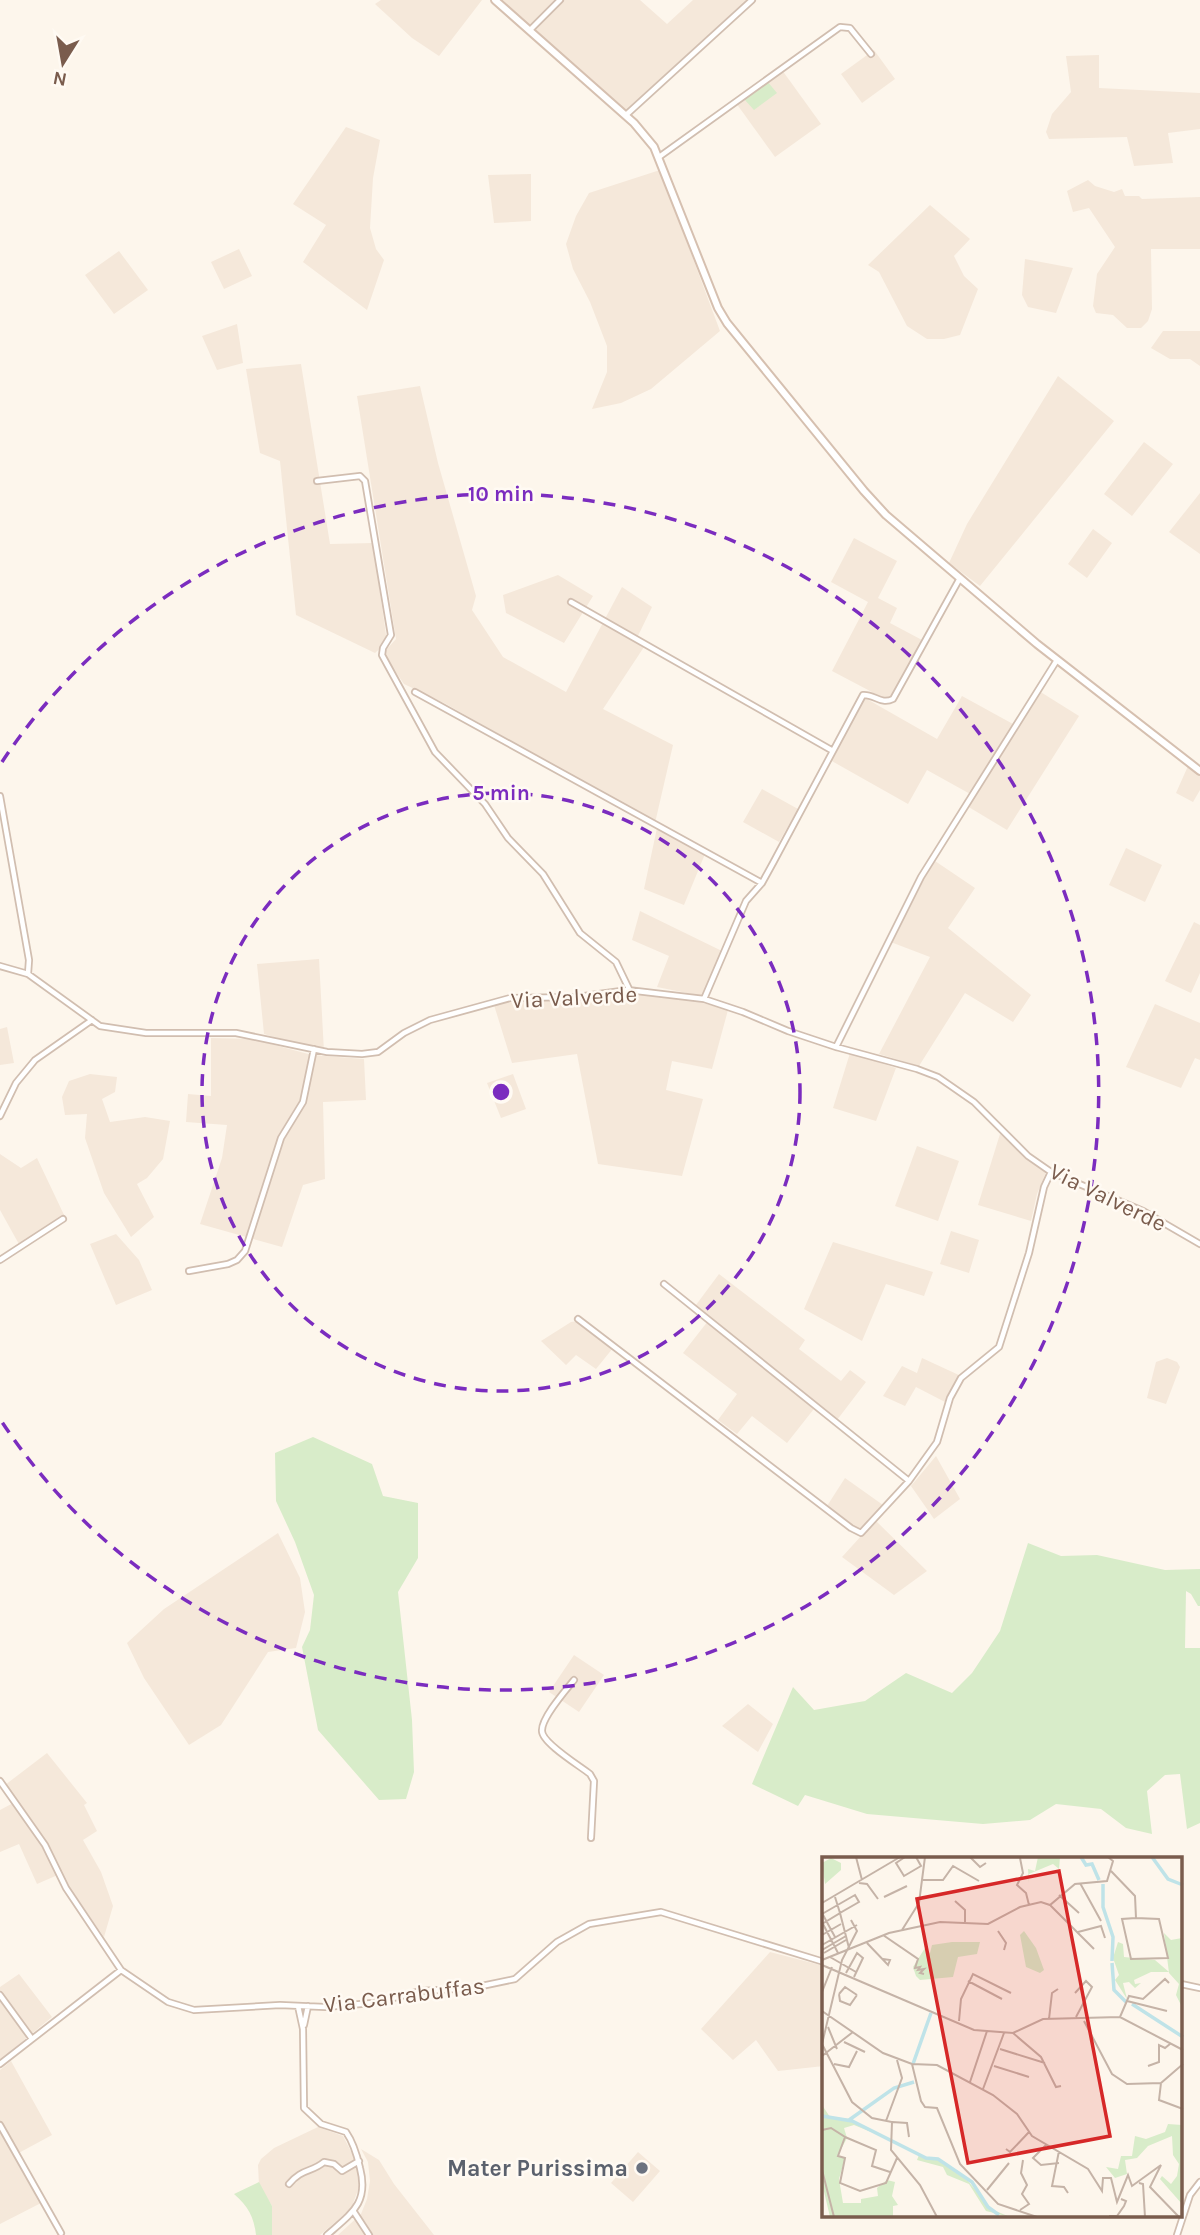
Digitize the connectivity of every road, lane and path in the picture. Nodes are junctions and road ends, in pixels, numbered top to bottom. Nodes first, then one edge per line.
1 (495, 0) edge
2 (560, 0) edge
3 (752, 0) edge
4 (530, 30) junction
5 (871, 54) dead end
6 (626, 116) junction
7 (659, 157) junction
8 (317, 481) dead end
9 (960, 578) junction
10 (571, 602) dead end
11 (1057, 660) junction
12 (415, 692) dead end
13 (833, 751) junction
14 (1200, 771) edge
15 (0, 796) edge
16 (762, 883) junction
17 (0, 966) edge
18 (29, 974) junction
19 (630, 991) junction
20 (704, 999) junction
21 (92, 1020) junction
22 (836, 1047) junction
23 (314, 1049) junction
24 (0, 1116) edge
25 (1051, 1172) junction
26 (63, 1219) dead end
27 (1200, 1244) edge
28 (0, 1260) edge
29 (189, 1271) dead end
30 (664, 1284) dead end
31 (578, 1319) dead end
32 (909, 1481) junction
33 (574, 1680) dead end
34 (0, 1781) edge
35 (591, 1839) dead end
36 (822, 1961) edge
37 (121, 1970) junction
38 (1182, 1984) edge
39 (1200, 1988) edge
40 (0, 1994) edge
41 (298, 2006) junction
42 (308, 2006) junction
43 (303, 2029) junction
44 (32, 2039) junction
45 (0, 2064) edge
46 (0, 2125) edge
47 (359, 2161) junction
48 (1200, 2182) edge
49 (289, 2185) dead end
50 (354, 2212) junction
51 (61, 2233) edge
52 (327, 2235) edge
53 (369, 2235) edge
54 (1177, 2235) edge

1 - 4 main road
2 - 4 street
3 - 6 street
4 - 6 main road
5 - 7 street
6 - 7 main road
7 - 9 main road
8 - 19 street
9 - 11 main road
9 - 13 street
10 - 13 street
11 - 14 main road
11 - 22 street
12 - 16 street
13 - 16 street
15 - 18 street
16 - 20 street
17 - 18 street, Via Valverde
18 - 21 street, Via Valverde
19 - 20 street, Via Valverde
19 - 23 street, Via Valverde
20 - 22 street, Via Valverde
21 - 23 street, Via Valverde
21 - 24 street
22 - 25 street, Via Valverde
23 - 29 street
25 - 27 street, Via Valverde
25 - 32 street
26 - 28 street
30 - 32 street
31 - 32 street
33 - 35 street
34 - 37 street, Via Carrabuffas
36 - 42 street, Via Carrabuffas
37 - 41 street, Via Carrabuffas
37 - 44 street
38 - 39 street
40 - 44 street
41 - 42 street, Via Carrabuffas
41 - 43 street
42 - 43 street
43 - 47 street
44 - 45 street
46 - 51 street
47 - 49 street
47 - 50 street
48 - 54 street
50 - 52 street
50 - 53 street

